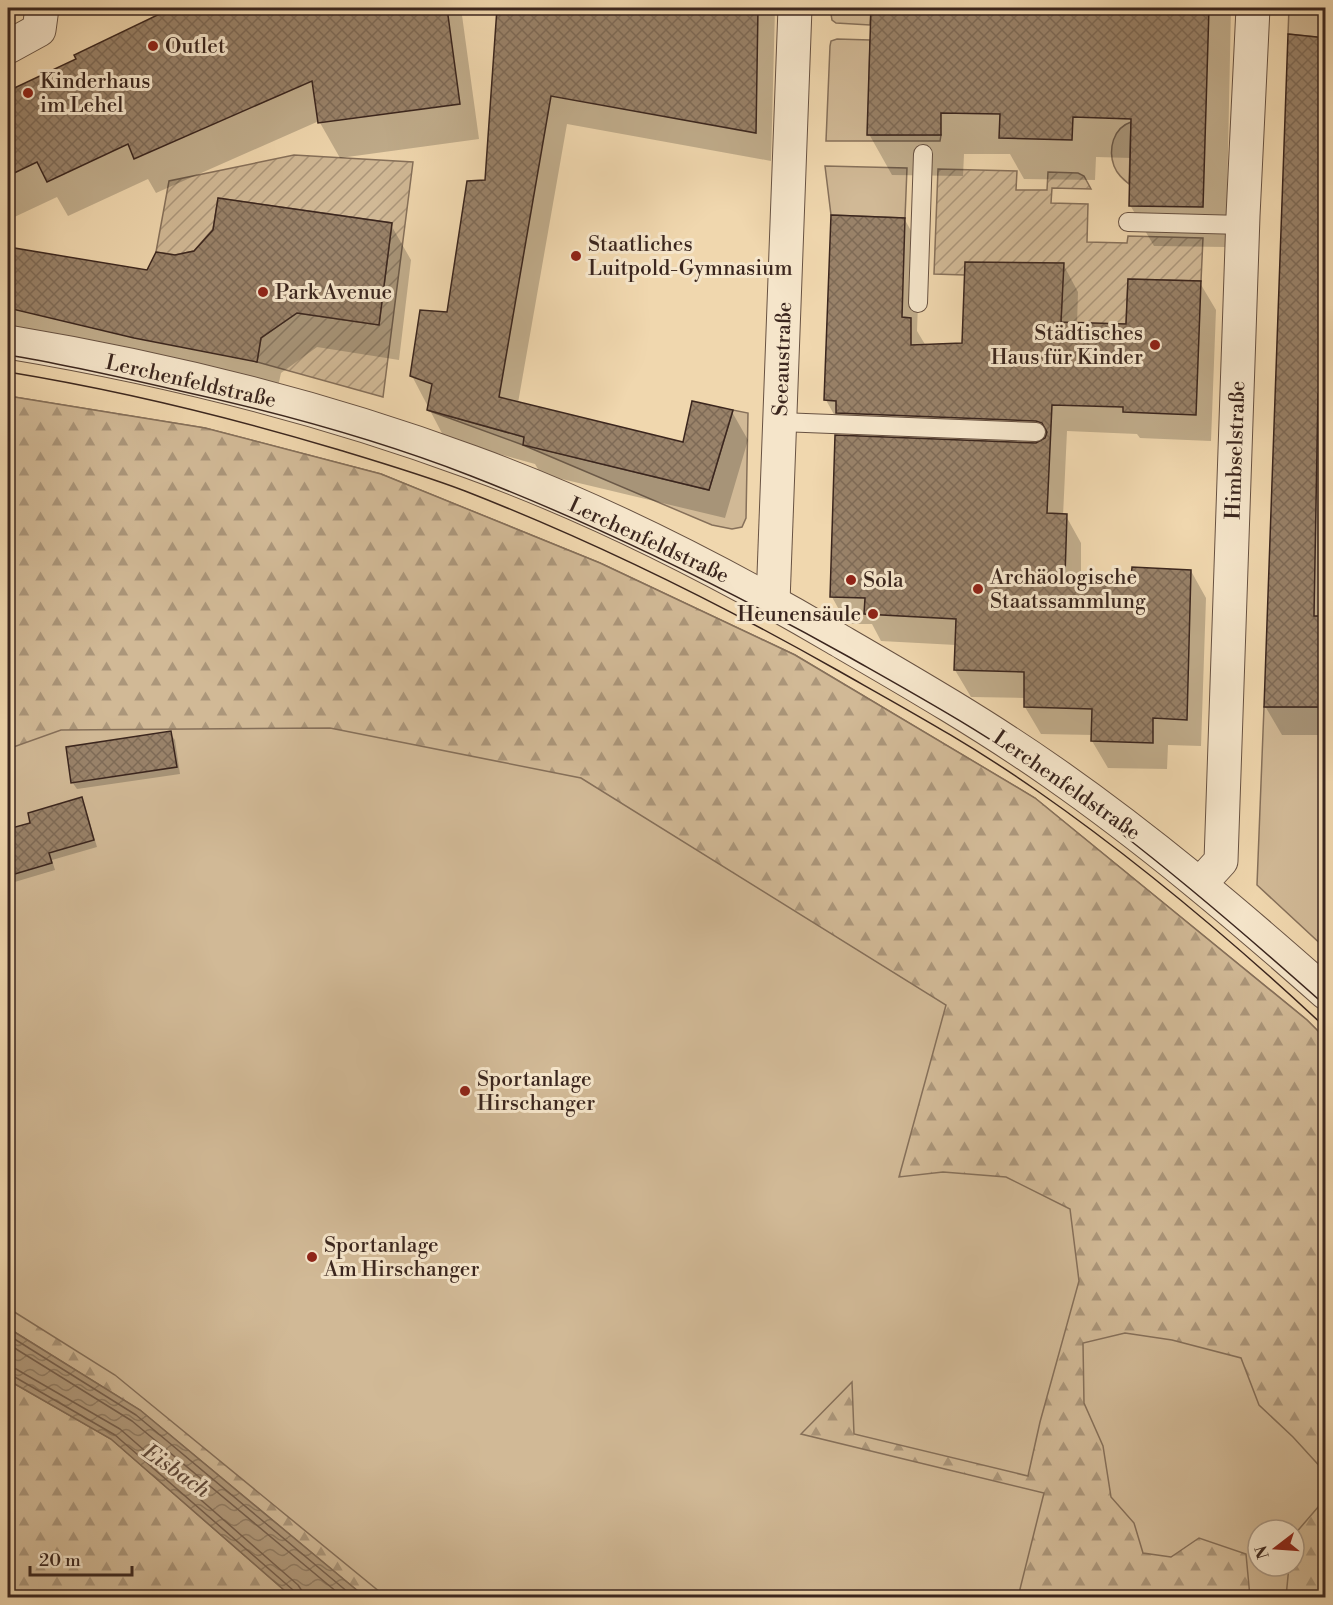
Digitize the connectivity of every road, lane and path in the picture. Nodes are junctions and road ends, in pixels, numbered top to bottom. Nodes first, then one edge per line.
1 (42, 8) edge
2 (795, 8) edge
3 (1253, 8) edge
4 (8, 47) edge
5 (923, 154) dead end
6 (1128, 222) dead end
7 (1243, 225) junction
8 (918, 303) dead end
9 (8, 342) edge
10 (780, 422) junction
11 (1036, 432) dead end
12 (773, 602) junction
13 (1200, 884) junction
14 (1326, 993) edge

1 - 4 street
2 - 10 street, Seeaustraße
3 - 7 street, Himbselstraße
5 - 8 lane
6 - 7 lane
7 - 13 street, Himbselstraße
9 - 12 street, Lerchenfeldstraße
10 - 11 lane
10 - 12 street, Seeaustraße
12 - 13 street, Lerchenfeldstraße
13 - 14 street, Lerchenfeldstraße

